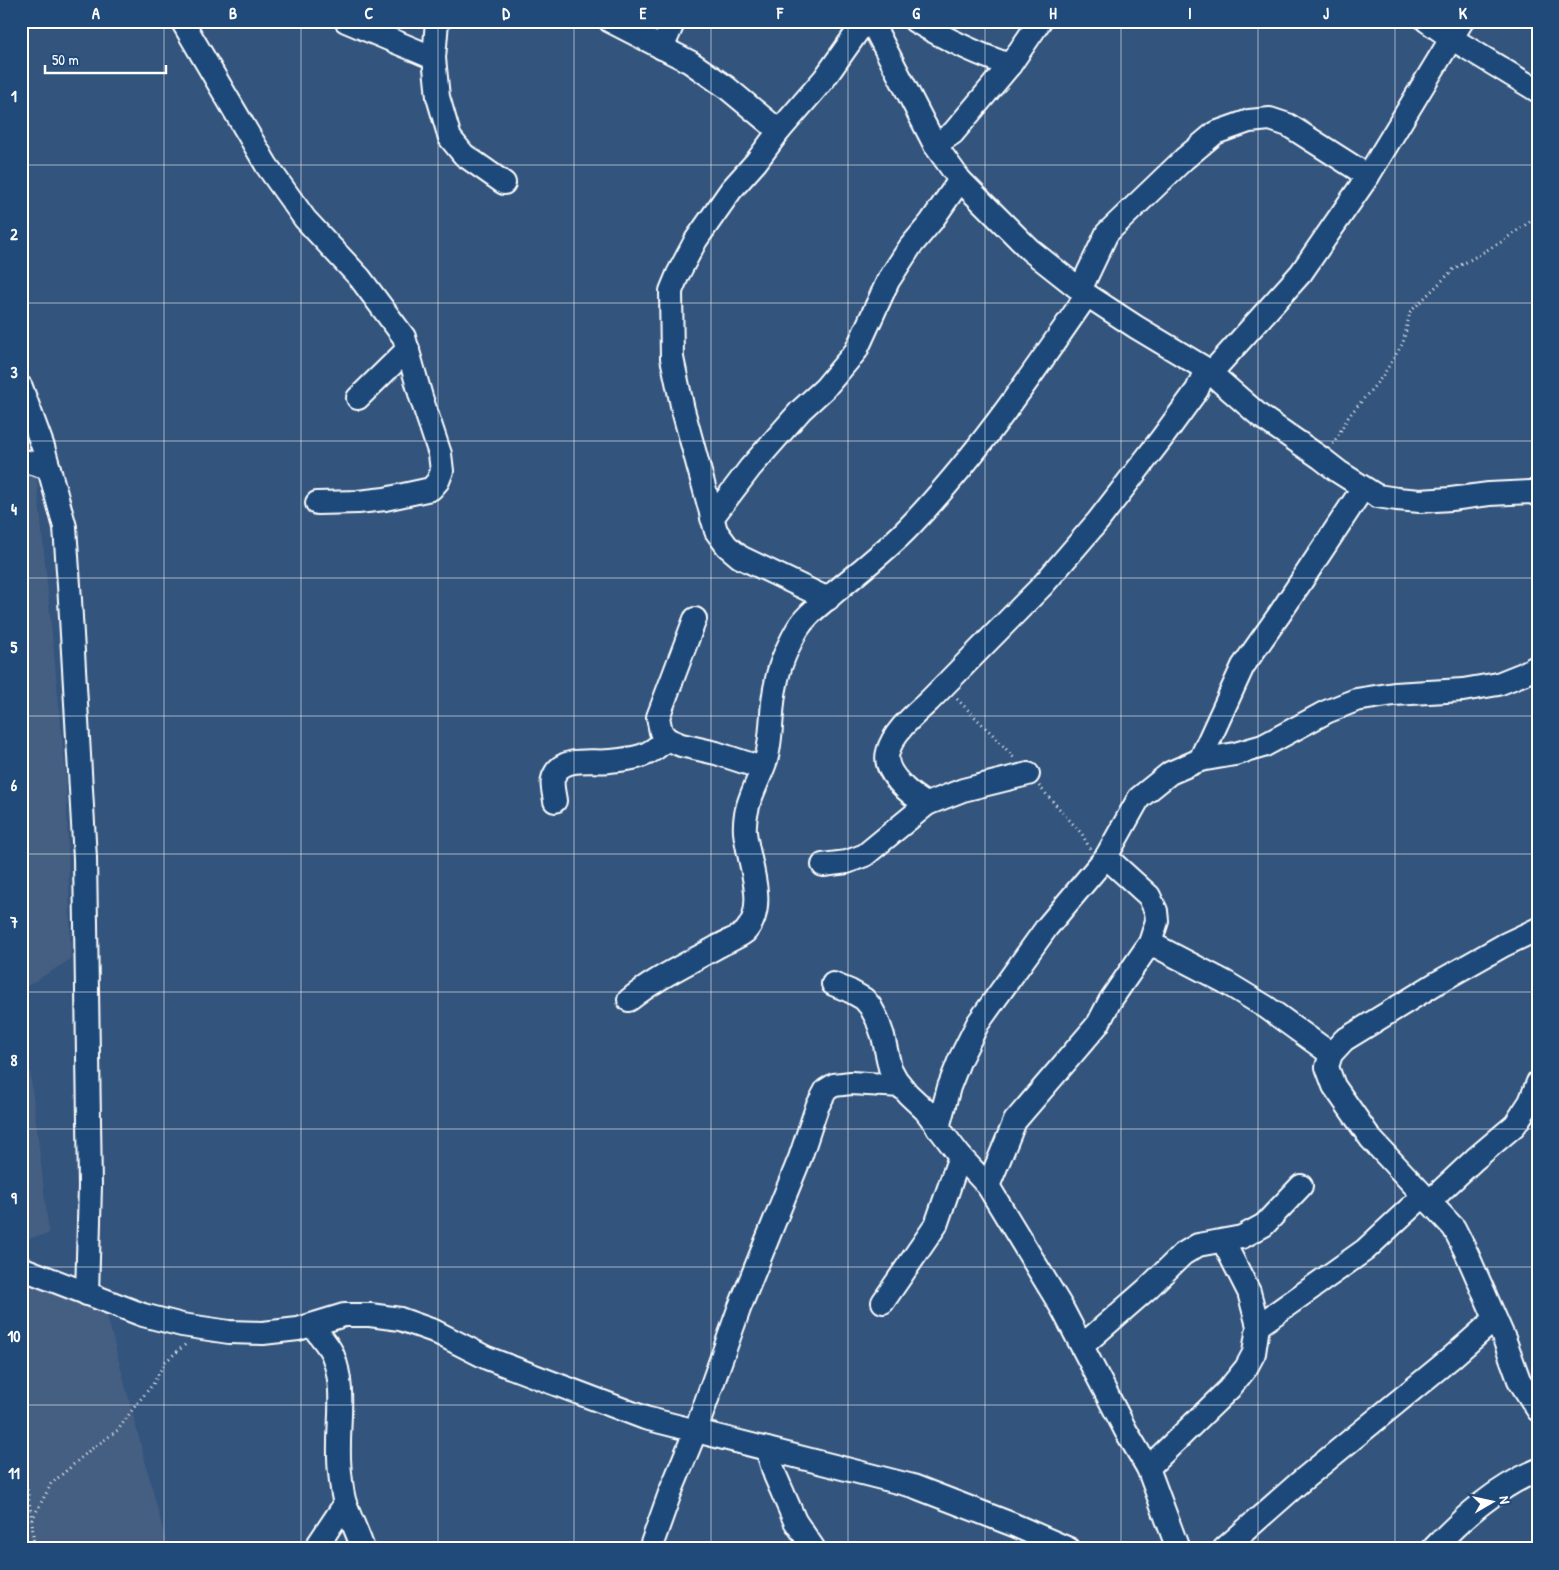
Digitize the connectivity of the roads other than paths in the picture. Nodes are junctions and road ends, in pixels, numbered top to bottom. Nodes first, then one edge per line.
1 (182, 21) edge
2 (346, 21) edge
3 (437, 21) edge
4 (610, 21) edge
5 (674, 21) edge
6 (865, 21) edge
7 (871, 21) edge
8 (915, 21) edge
9 (1040, 21) edge
10 (1427, 21) edge
11 (1456, 30) edge
12 (662, 48) junction
13 (434, 58) junction
14 (1010, 65) junction
15 (1538, 91) edge
16 (779, 131) junction
17 (935, 145) junction
18 (1368, 176) junction
19 (960, 180) junction
20 (504, 183) dead end
21 (1083, 293) junction
22 (408, 349) junction
23 (1208, 371) junction
24 (21, 387) edge
25 (358, 398) dead end
26 (21, 460) edge
27 (49, 468) junction
28 (1363, 488) junction
29 (1538, 494) edge
30 (318, 503) dead end
31 (712, 518) junction
32 (828, 599) junction
33 (695, 619) dead end
34 (1538, 666) edge
35 (666, 739) junction
36 (1200, 760) junction
37 (762, 768) junction
38 (1028, 774) dead end
39 (555, 800) dead end
40 (927, 804) junction
41 (1106, 857) junction
42 (823, 866) dead end
43 (1538, 929) edge
44 (1150, 943) junction
45 (833, 984) dead end
46 (629, 1000) dead end
47 (1331, 1054) junction
48 (1538, 1082) edge
49 (901, 1086) junction
50 (938, 1128) junction
51 (960, 1156) junction
52 (988, 1186) junction
53 (1301, 1186) dead end
54 (1426, 1199) junction
55 (1223, 1241) junction
56 (21, 1268) edge
57 (87, 1294) junction
58 (883, 1302) dead end
59 (1495, 1319) junction
60 (312, 1325) junction
61 (1258, 1326) junction
62 (1083, 1346) junction
63 (1538, 1410) edge
64 (696, 1430) junction
65 (767, 1448) junction
66 (1148, 1468) junction
67 (1538, 1470) edge
68 (345, 1504) junction
69 (315, 1549) edge
70 (363, 1549) edge
71 (650, 1549) edge
72 (814, 1549) edge
73 (1069, 1549) edge
74 (1178, 1549) edge
75 (1224, 1549) edge
76 (1433, 1549) edge

1 - 22 street
2 - 13 street
3 - 13 street
4 - 12 street
5 - 12 street
6 - 16 street
7 - 17 street
8 - 14 street
9 - 14 street
10 - 11 street
11 - 15 street
11 - 18 street
12 - 16 street
13 - 20 street
14 - 17 street
16 - 31 street
17 - 19 street
18 - 21 street
18 - 23 street
19 - 21 street
19 - 31 street
21 - 23 street
21 - 32 street
22 - 25 street
22 - 30 street
23 - 28 street
23 - 40 street
24 - 27 street
26 - 27 street
27 - 57 street
28 - 29 street
28 - 36 street
31 - 32 street
32 - 37 street
33 - 35 street
34 - 36 street
35 - 37 street
35 - 39 street
36 - 41 street
37 - 46 street
38 - 40 street
40 - 42 street
41 - 44 street
41 - 50 street
43 - 47 street
44 - 47 street
44 - 52 street
45 - 49 street
47 - 54 street
48 - 54 street
49 - 50 street
49 - 64 street
50 - 51 street
51 - 52 street
51 - 58 street
52 - 62 street
53 - 55 street
54 - 59 street
54 - 61 street
55 - 61 street
55 - 62 street
56 - 57 street
57 - 60 street
59 - 63 street
59 - 75 street
60 - 64 street
60 - 68 street
61 - 66 street
62 - 66 street
64 - 65 street
64 - 71 street
65 - 72 street
65 - 73 street
66 - 74 street
67 - 76 street
68 - 69 street
68 - 70 street

